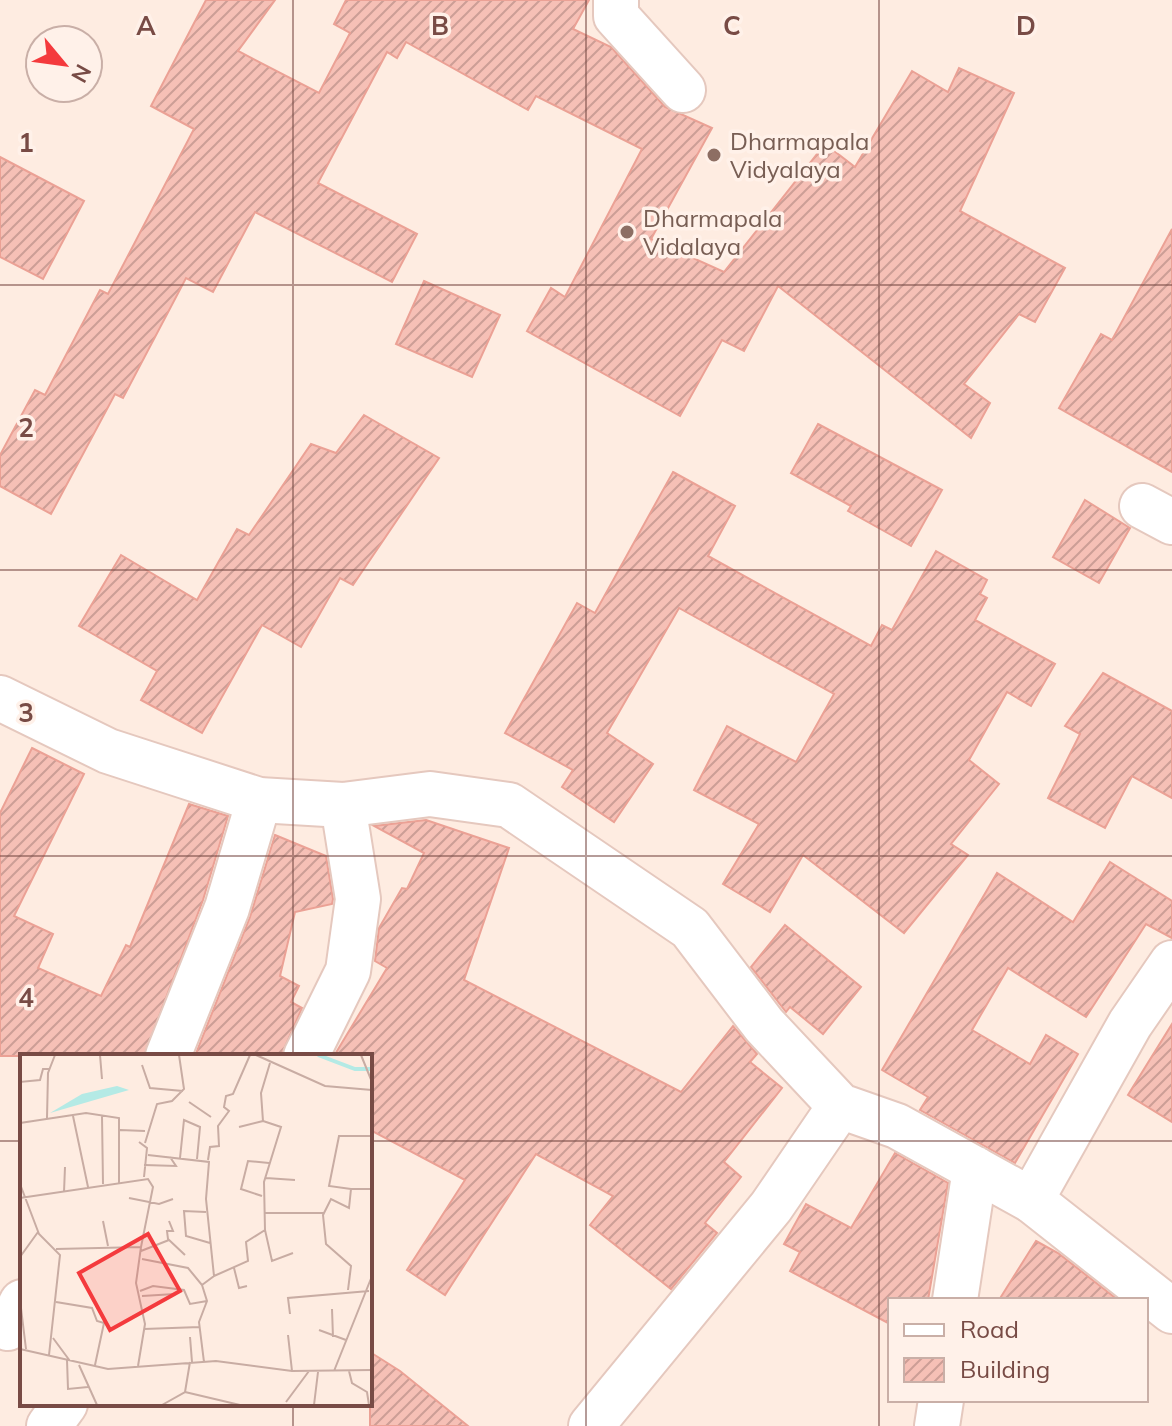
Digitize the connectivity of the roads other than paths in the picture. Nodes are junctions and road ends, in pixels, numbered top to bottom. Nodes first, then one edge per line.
1 (616, 0) edge
2 (683, 90) dead end
3 (0, 698) edge
4 (259, 800) junction
5 (343, 805) junction
6 (1172, 963) edge
7 (169, 1054) edge
8 (307, 1054) edge
9 (840, 1106) junction
10 (975, 1169) junction
11 (1031, 1200) junction
12 (955, 1298) edge
13 (1172, 1311) edge
14 (941, 1402) edge
15 (64, 1406) edge
16 (49, 1426) edge
17 (591, 1426) edge
18 (937, 1426) edge

1 - 2 street
3 - 4 street
4 - 5 street
4 - 7 street
5 - 8 street
5 - 9 street
6 - 11 street
9 - 10 street
9 - 17 street
10 - 11 street
10 - 12 street
11 - 13 street
14 - 18 street
15 - 16 street

